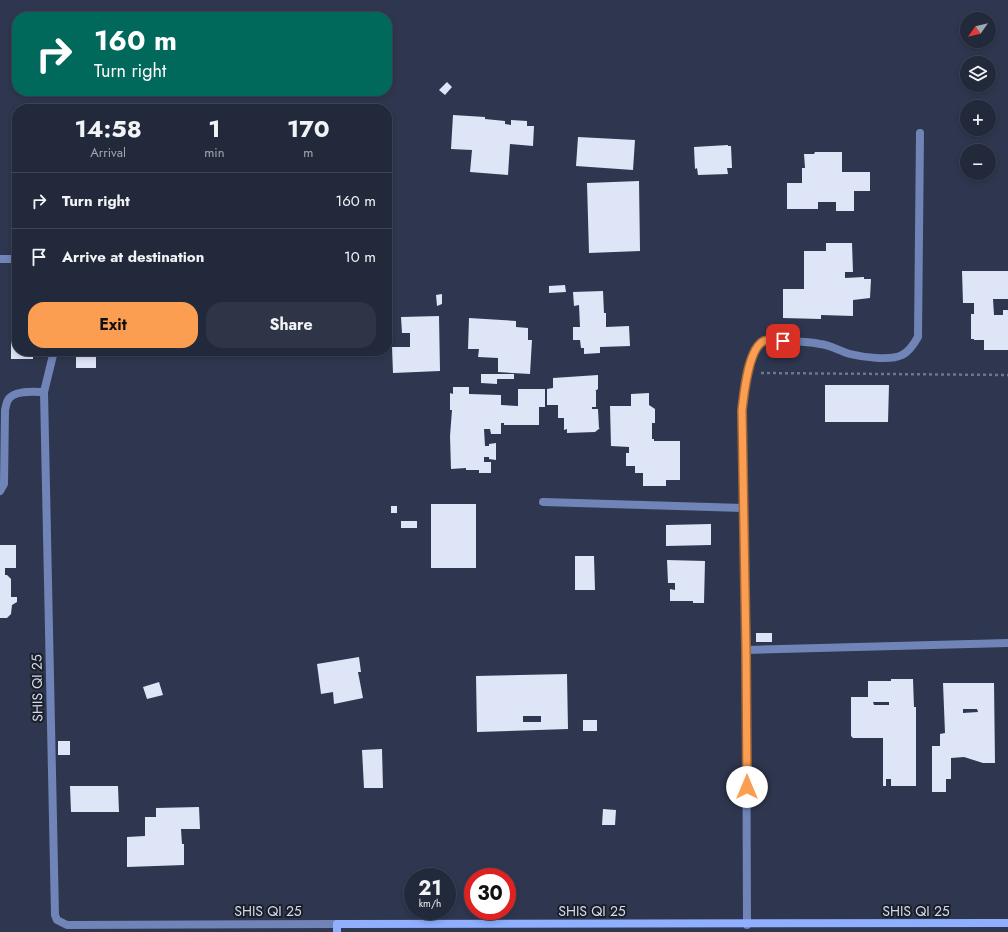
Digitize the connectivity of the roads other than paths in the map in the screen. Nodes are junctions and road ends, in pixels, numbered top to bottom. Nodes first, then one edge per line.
1 (920, 133) dead end
2 (0, 259) edge
3 (12, 259) edge
4 (53, 356) edge
5 (44, 392) junction
6 (0, 491) edge
7 (543, 502) dead end
8 (743, 508) junction
9 (1008, 643) edge
10 (746, 650) junction
11 (1008, 923) edge
12 (747, 925) junction
13 (337, 928) edge

1 - 8 street
2 - 3 street
4 - 5 street, SHIS QI 25
5 - 6 street
5 - 13 street, SHIS QI 25
7 - 8 street
8 - 10 street
9 - 10 street
10 - 12 street
11 - 12 street, SHIS QI 25
12 - 13 street, SHIS QI 25

